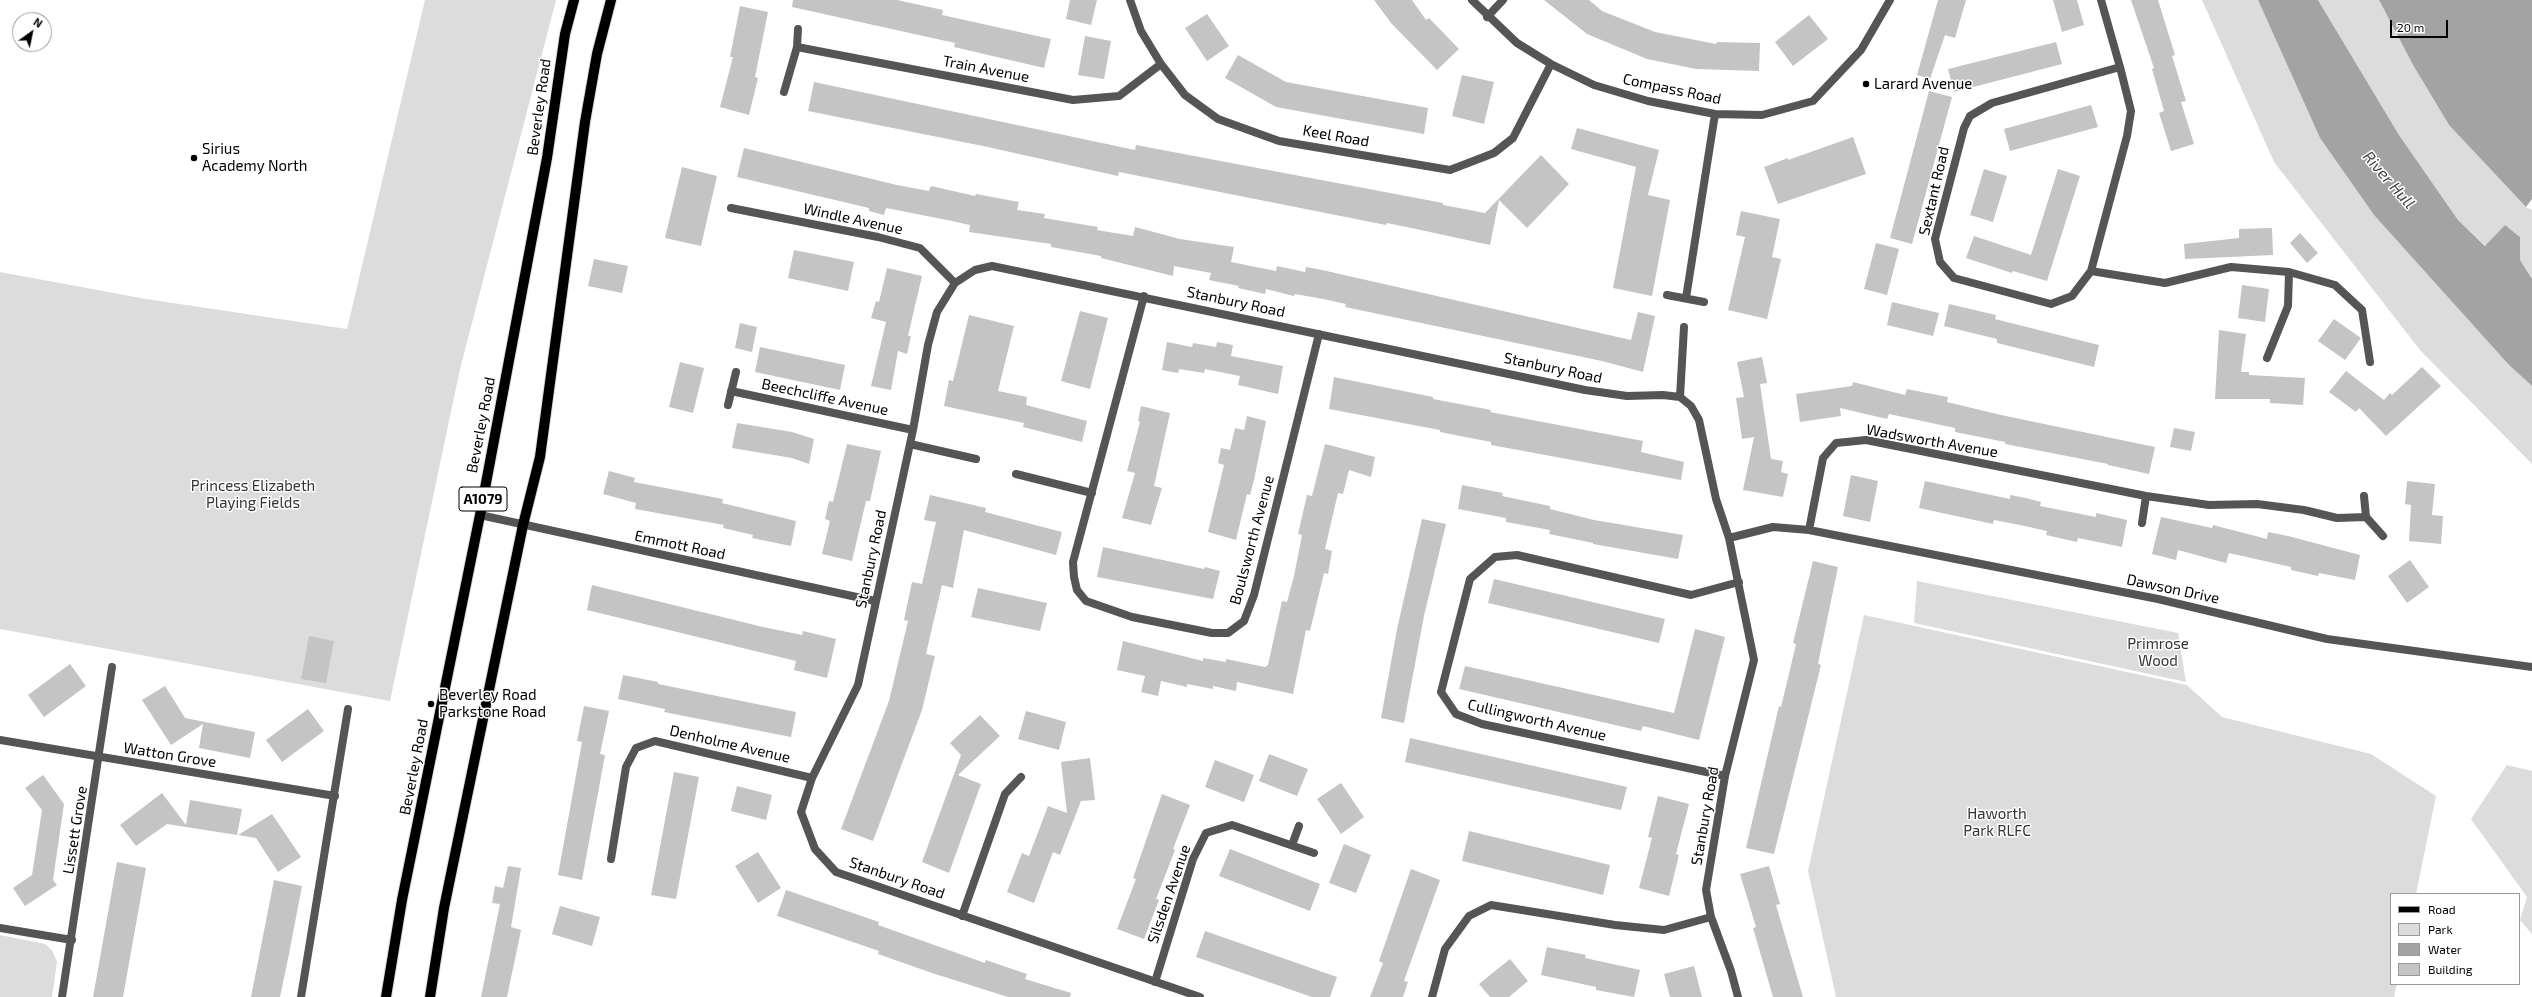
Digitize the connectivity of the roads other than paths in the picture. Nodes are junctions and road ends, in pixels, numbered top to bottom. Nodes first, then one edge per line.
1 (574, 0) edge
2 (611, 0) edge
3 (1130, 0) edge
4 (1472, 0) edge
5 (1503, 0) edge
6 (1890, 0) edge
7 (2101, 0) edge
8 (1487, 17) junction
9 (798, 29) dead end
10 (796, 47) junction
11 (1161, 64) junction
12 (1552, 64) junction
13 (2120, 67) junction
14 (784, 92) dead end
15 (1715, 114) junction
16 (731, 208) dead end
17 (2091, 271) junction
18 (2289, 272) junction
19 (955, 283) junction
20 (1667, 295) dead end
21 (1144, 296) junction
22 (1686, 298) junction
23 (1704, 302) dead end
24 (1684, 327) dead end
25 (1319, 334) junction
26 (2267, 358) dead end
27 (2370, 362) dead end
28 (736, 372) dead end
29 (731, 391) junction
30 (1680, 397) junction
31 (728, 405) dead end
32 (913, 430) junction
33 (910, 444) junction
34 (976, 458) dead end
35 (1016, 474) dead end
36 (1092, 493) junction
37 (2146, 496) junction
38 (2364, 496) dead end
39 (480, 514) junction
40 (2366, 517) junction
41 (2142, 523) dead end
42 (523, 525) junction
43 (1809, 530) junction
44 (2383, 536) dead end
45 (1729, 538) junction
46 (1739, 582) junction
47 (875, 601) junction
48 (112, 667) dead end
49 (2532, 667) edge
50 (348, 709) dead end
51 (0, 740) edge
52 (100, 758) junction
53 (1725, 776) junction
54 (1021, 777) dead end
55 (812, 778) junction
56 (335, 796) junction
57 (1299, 826) dead end
58 (1292, 845) junction
59 (1314, 853) dead end
60 (611, 859) dead end
61 (962, 916) junction
62 (1710, 917) junction
63 (0, 928) edge
64 (72, 940) junction
65 (1155, 982) junction
66 (62, 997) edge
67 (302, 997) edge
68 (386, 997) edge
69 (430, 997) edge
70 (1200, 997) edge
71 (1432, 997) edge
72 (1738, 997) edge

1 - 39 main road, Beverley Road / A1079
2 - 42 main road, A1079
3 - 11 street, Keel Road
4 - 8 street, Compass Road
5 - 8 street
6 - 15 street, Compass Road
7 - 13 street, Sextant Road
8 - 12 street, Compass Road
9 - 10 street
10 - 11 street, Train Avenue
10 - 14 street
11 - 12 street, Keel Road
12 - 15 street, Compass Road
13 - 17 street, Sextant Road
13 - 17 street, Sextant Road
15 - 22 street
16 - 19 street, Windle Avenue
17 - 18 street
18 - 26 street
18 - 27 street
19 - 21 street, Stanbury Road
19 - 32 street, Stanbury Road
20 - 22 street
21 - 25 street, Stanbury Road
21 - 36 street, Boulsworth Avenue
22 - 23 street
24 - 30 street
25 - 30 street, Stanbury Road
25 - 36 street, Boulsworth Avenue
28 - 29 street
29 - 31 street
29 - 32 street, Beechcliffe Avenue
30 - 45 street, Stanbury Road
32 - 33 street, Stanbury Road
33 - 34 street
33 - 47 street, Stanbury Road
35 - 36 street
37 - 40 street, Wadsworth Avenue
37 - 41 street
37 - 43 street, Wadsworth Avenue
38 - 40 street
39 - 42 street, Emmott Road
39 - 68 main road, Beverley Road / A1079
40 - 44 street
42 - 47 street, Emmott Road
42 - 69 main road, A1079
43 - 45 street
43 - 49 street, Dawson Drive
45 - 46 street, Stanbury Road
46 - 53 street, Stanbury Road
46 - 53 street, Cullingworth Avenue
47 - 55 street, Stanbury Road
48 - 52 street, Lissett Grove
50 - 56 street
51 - 52 street, Watton Grove
52 - 56 street, Watton Grove
52 - 64 street, Lissett Grove
53 - 62 street, Stanbury Road
54 - 61 street
55 - 60 street, Denholme Avenue
55 - 61 street, Stanbury Road
56 - 67 street
57 - 58 street
58 - 59 street, Silsden Avenue
58 - 65 street, Silsden Avenue
61 - 65 street, Stanbury Road
62 - 71 street
62 - 72 street, Stanbury Road
63 - 64 street
64 - 66 street, Lissett Grove
65 - 70 street, Stanbury Road

